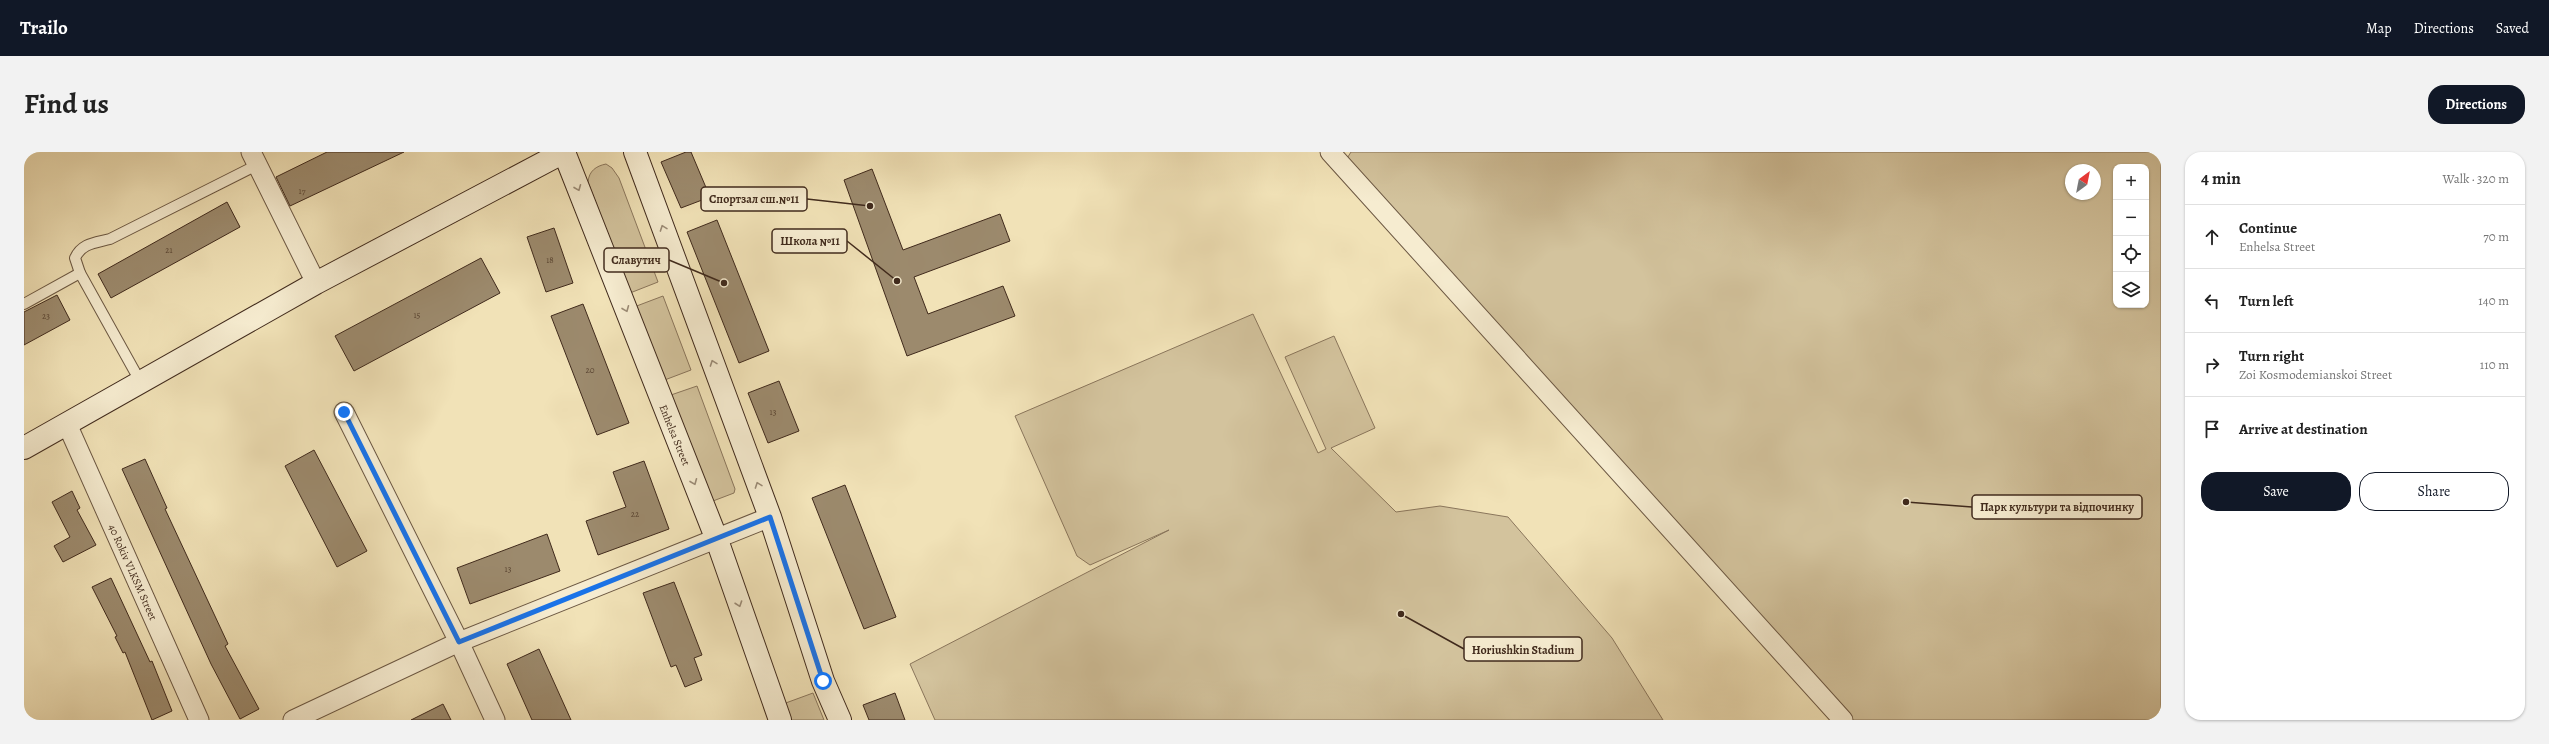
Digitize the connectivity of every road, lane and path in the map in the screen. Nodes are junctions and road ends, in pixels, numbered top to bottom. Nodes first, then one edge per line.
1 (564, 152) edge
2 (635, 152) edge
3 (1330, 152) edge
4 (254, 156) edge
5 (80, 273) junction
6 (316, 283) junction
7 (24, 304) edge
8 (140, 381) junction
9 (344, 412) dead end
10 (68, 424) junction
11 (24, 448) edge
12 (770, 517) junction
13 (717, 540) junction
14 (459, 642) junction
15 (199, 720) edge
16 (293, 720) edge
17 (495, 720) edge
18 (780, 720) edge
19 (840, 720) edge
20 (1843, 720) edge

1 - 6 street
1 -> 13 street, Enhelsa Street
12 -> 2 street
3 - 20 street
4 - 5 lane
4 - 6 street
5 - 7 lane
5 - 8 lane
6 - 8 street
8 - 10 street
9 - 14 street
10 - 11 street
10 - 15 street, 40 Rokiv VLKSM Street
12 - 13 street
12 - 19 street
13 - 14 street
13 -> 18 street, Enhelsa Street
14 - 16 street
14 - 17 street

